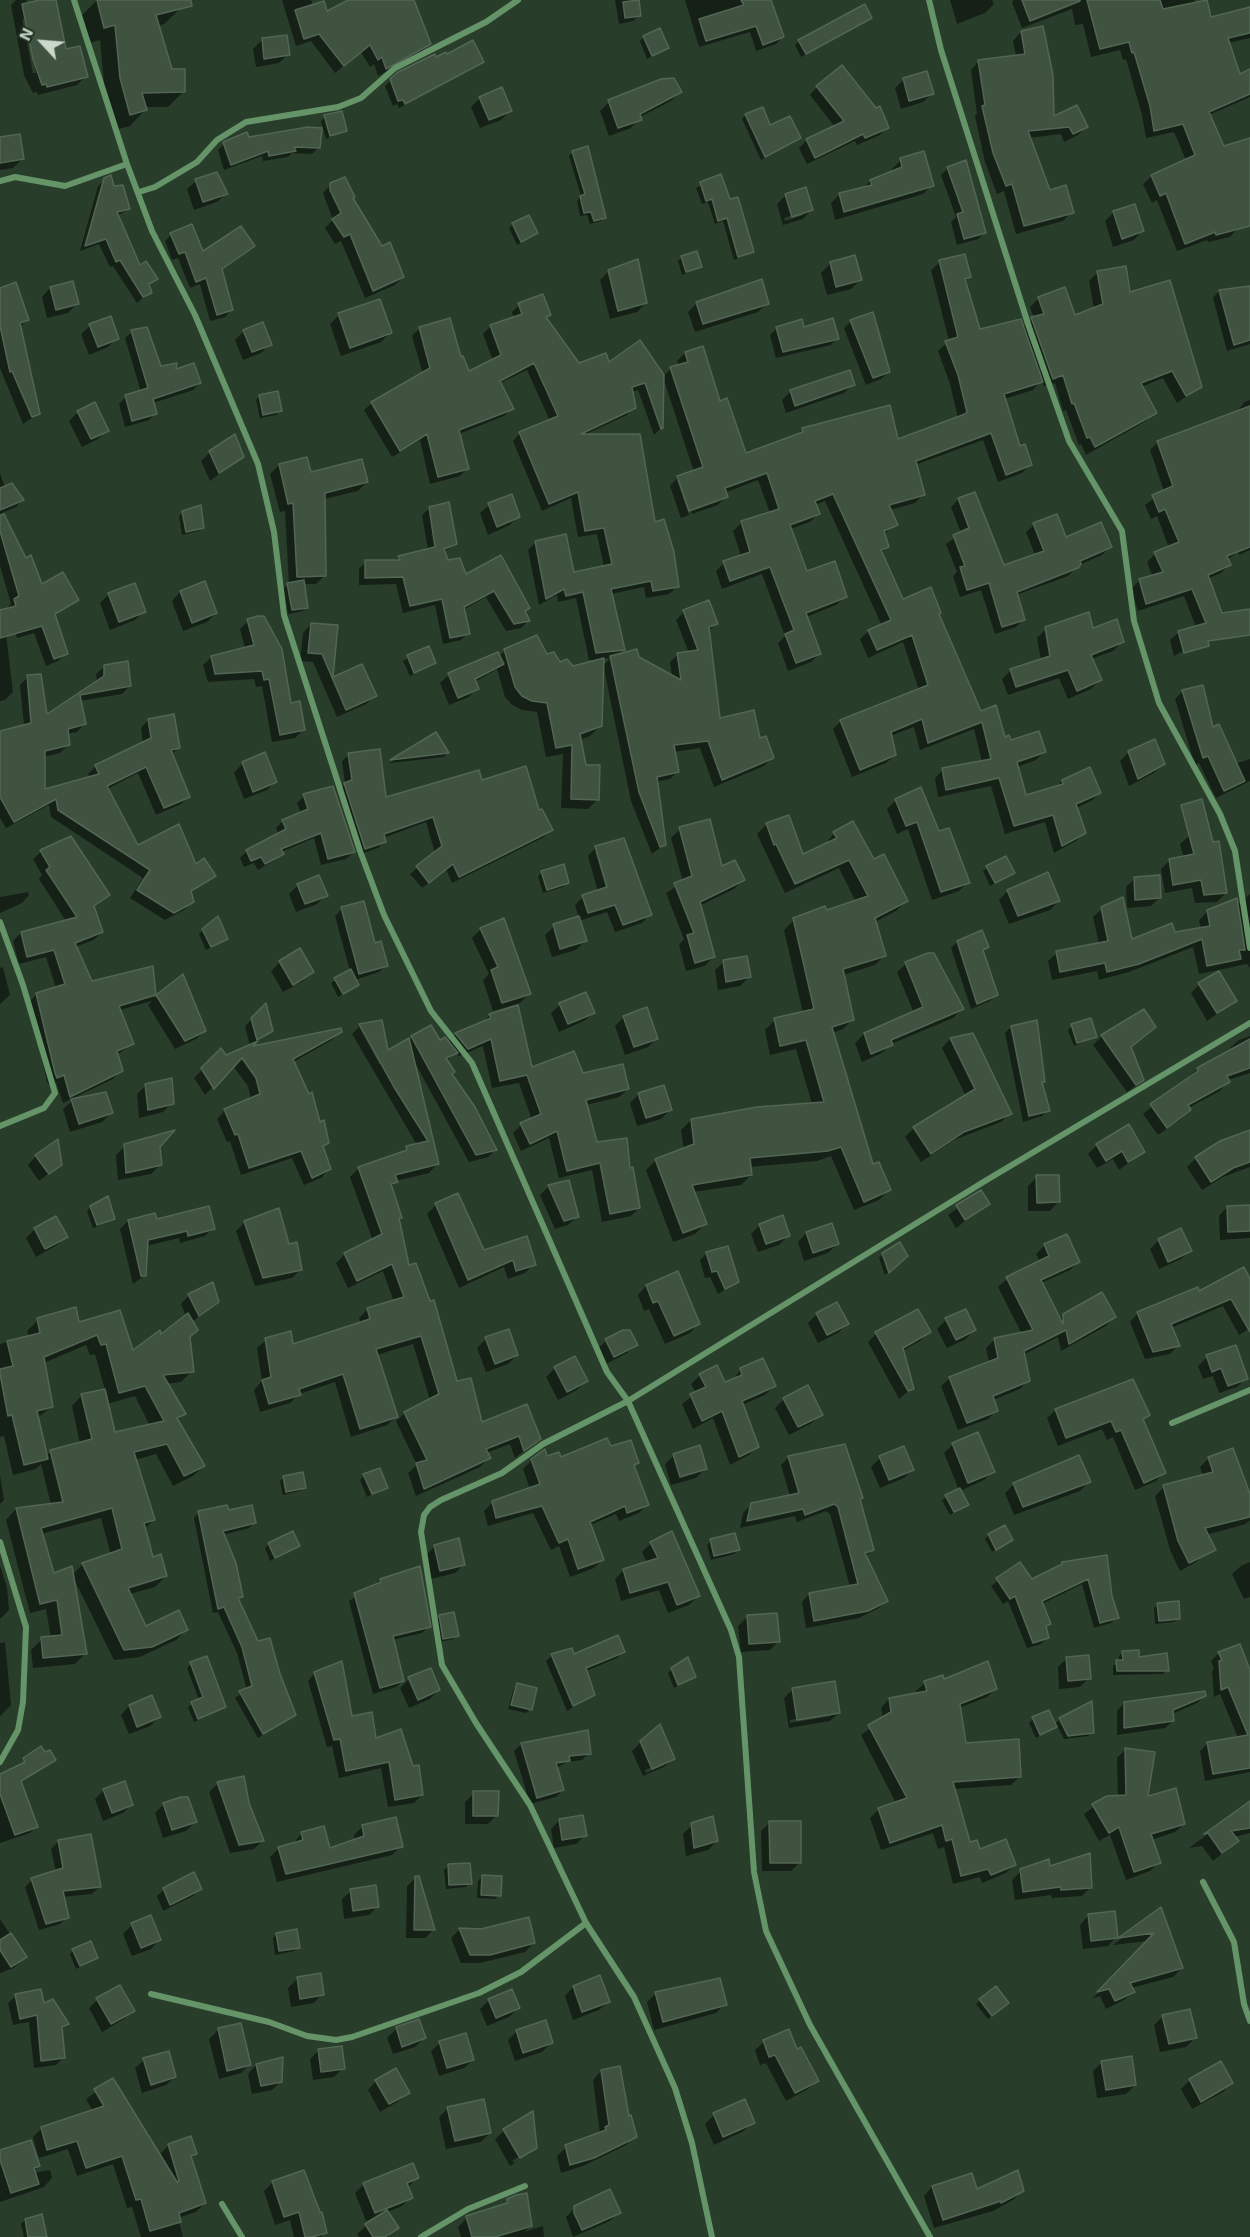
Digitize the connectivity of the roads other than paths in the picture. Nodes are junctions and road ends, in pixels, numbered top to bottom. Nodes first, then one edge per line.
1 (74, 0) edge
2 (518, 0) edge
3 (929, 0) edge
4 (127, 164) junction
5 (0, 181) edge
6 (139, 192) junction
7 (0, 922) edge
8 (1250, 948) edge
9 (1250, 1023) edge
10 (0, 1126) edge
11 (1250, 1390) edge
12 (628, 1401) junction
13 (1172, 1424) dead end
14 (0, 1542) edge
15 (0, 1762) edge
16 (1203, 1882) dead end
17 (585, 1923) junction
18 (151, 1994) dead end
19 (1250, 2021) edge
20 (525, 2186) dead end
21 (222, 2204) dead end
22 (242, 2237) edge
23 (421, 2237) edge
24 (712, 2237) edge
25 (930, 2237) edge

1 - 4 street
2 - 6 street
3 - 8 street
4 - 5 street
4 - 6 street
6 - 12 street
7 - 10 street
9 - 12 street
11 - 13 street
12 - 17 street
12 - 25 street
14 - 15 street
16 - 19 street
17 - 18 street
17 - 24 street
20 - 23 street
21 - 22 street

